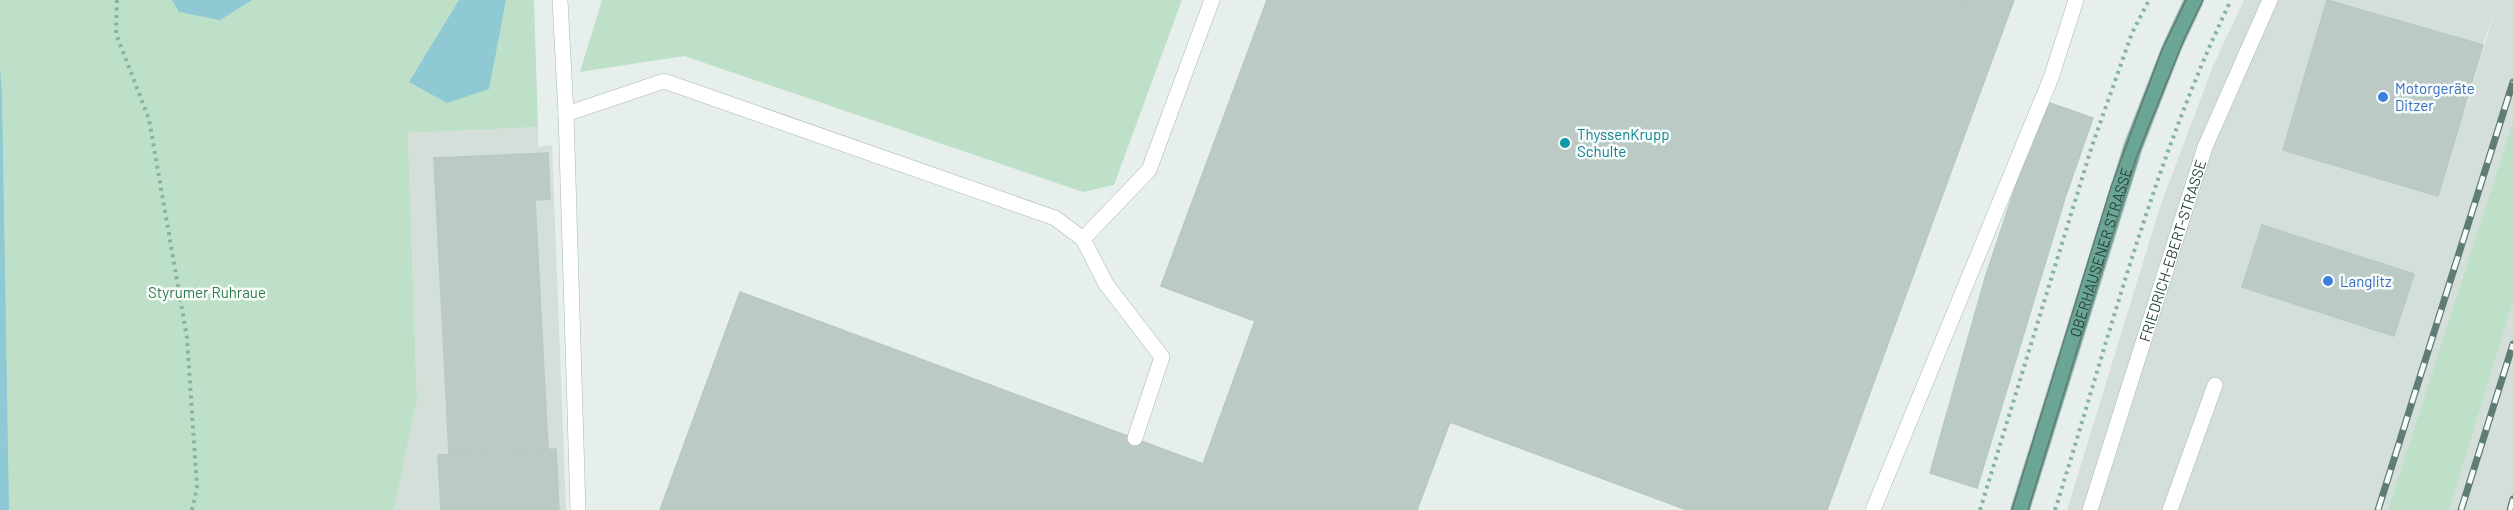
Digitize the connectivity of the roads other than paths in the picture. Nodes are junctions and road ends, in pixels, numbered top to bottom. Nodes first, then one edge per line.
1 (561, 0) edge
2 (1212, 0) edge
3 (2076, 0) edge
4 (2194, 0) edge
5 (2270, 0) edge
6 (566, 114) junction
7 (1083, 239) junction
8 (2215, 386) dead end
9 (1135, 438) dead end
10 (578, 510) edge
11 (1873, 510) edge
12 (2020, 510) edge
13 (2090, 510) edge
14 (2170, 510) edge

1 - 6 lane
2 - 7 lane
3 - 11 lane
4 - 12 main road, OBERHAUSENER STRASSE
5 - 13 lane, FRIEDRICH-EBERT-STRASSE
6 - 7 lane
6 - 10 lane
7 - 9 lane
8 - 14 lane

